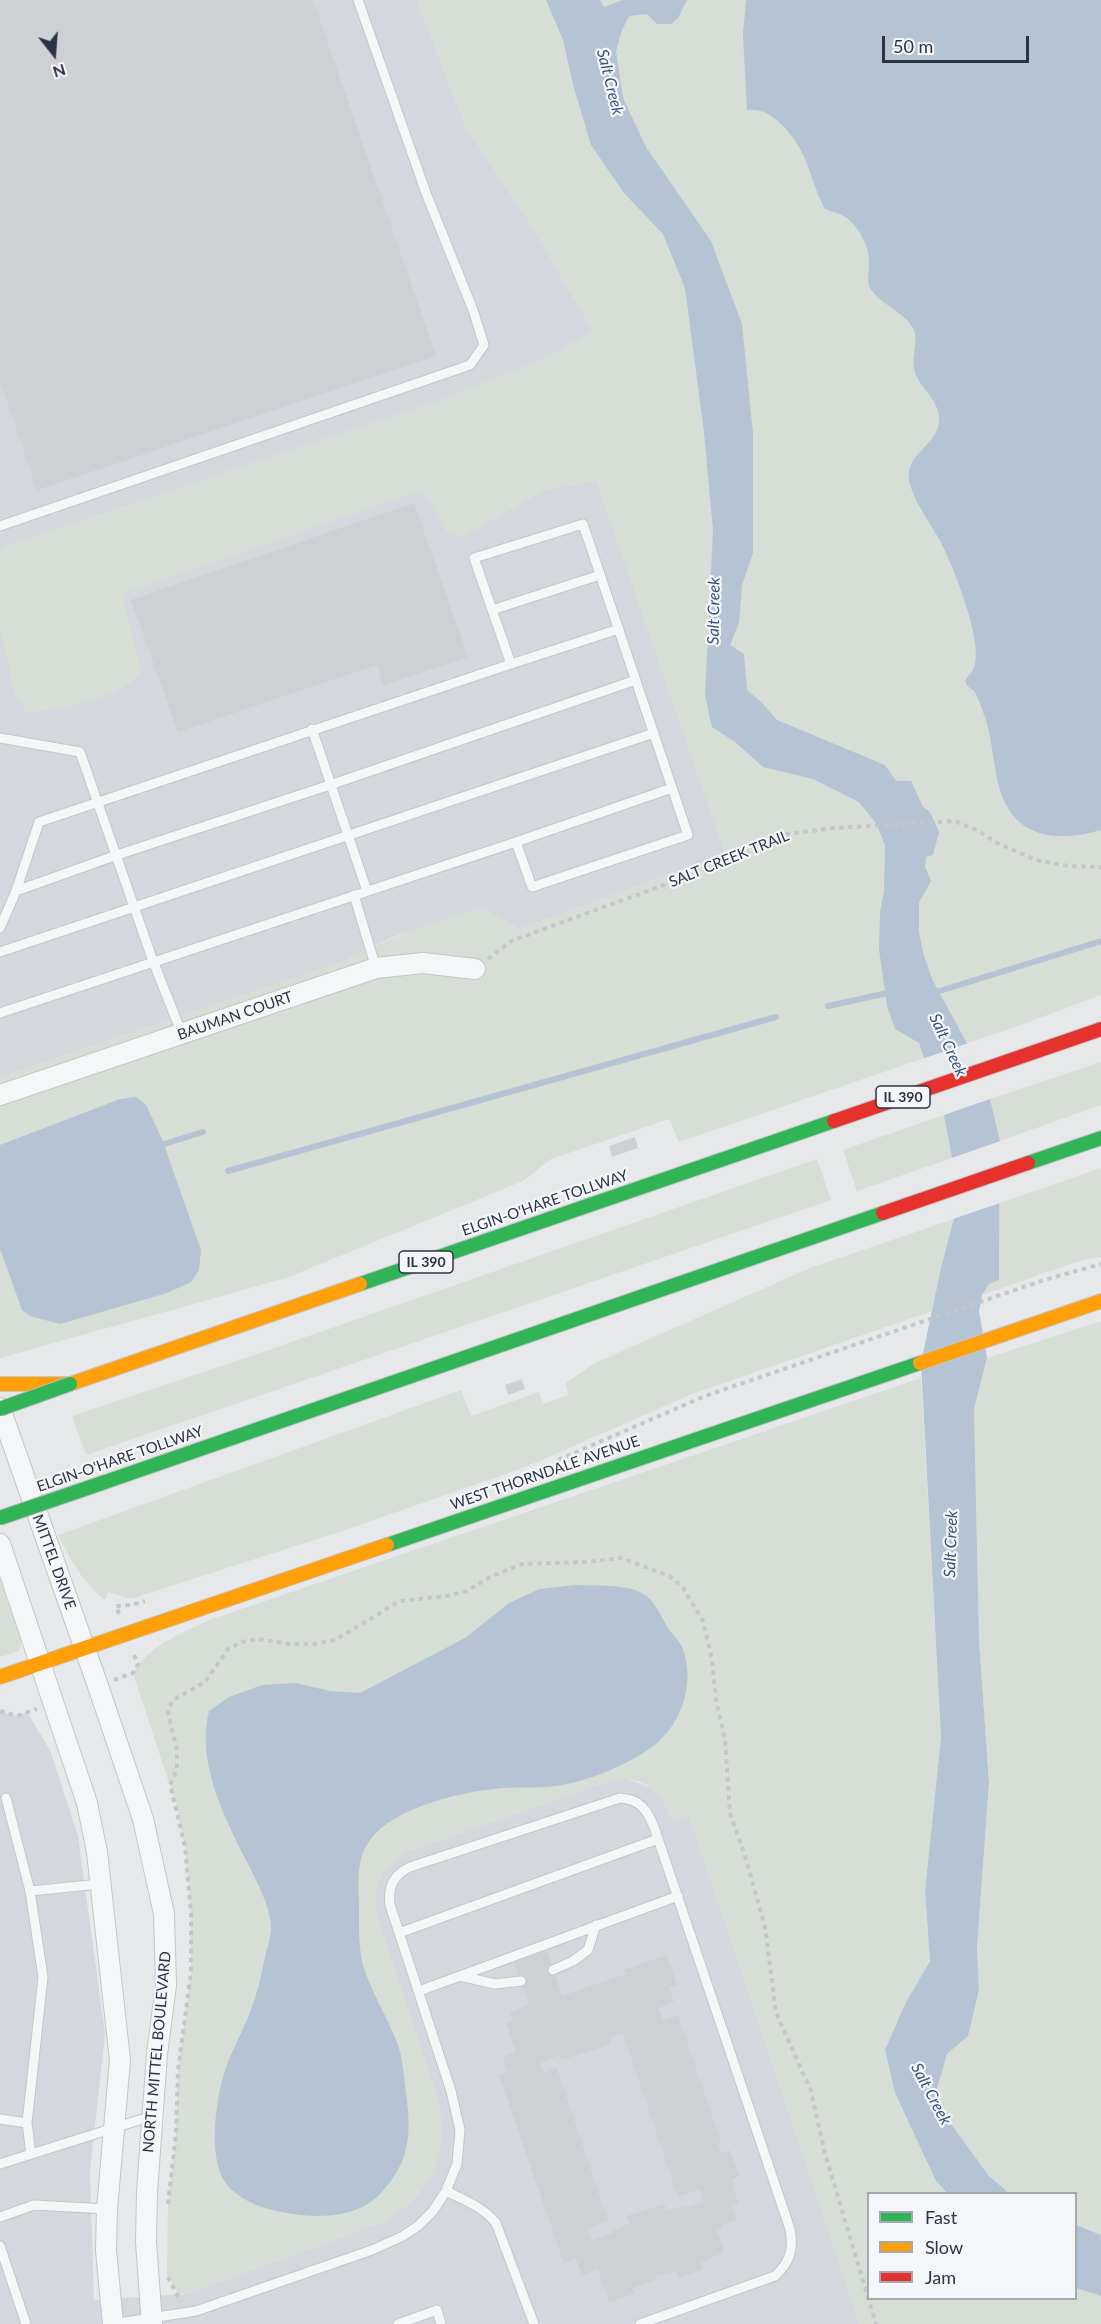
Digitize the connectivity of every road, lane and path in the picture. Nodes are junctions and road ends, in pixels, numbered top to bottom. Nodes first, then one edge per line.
1 (358, 0) edge
2 (0, 526) edge
3 (600, 575) junction
4 (492, 610) junction
5 (619, 629) junction
6 (511, 664) junction
7 (636, 680) junction
8 (312, 729) junction
9 (654, 733) junction
10 (0, 738) edge
11 (330, 784) junction
12 (672, 788) junction
13 (99, 802) junction
14 (348, 836) junction
15 (516, 842) junction
16 (117, 855) junction
17 (1101, 867) edge
18 (16, 891) junction
19 (367, 891) junction
20 (354, 895) junction
21 (135, 907) junction
22 (0, 928) edge
23 (0, 952) edge
24 (153, 961) junction
25 (376, 968) junction
26 (475, 969) joint
27 (0, 1013) edge
28 (1101, 1029) edge
29 (182, 1034) junction
30 (0, 1095) edge
31 (1101, 1138) edge
32 (1101, 1264) edge
33 (1101, 1301) edge
34 (0, 1384) edge
35 (70, 1384) junction
36 (0, 1408) edge
37 (549, 1464) dead end
38 (0, 1518) edge
39 (0, 1544) edge
40 (154, 1598) dead end
41 (116, 1606) dead end
42 (85, 1648) junction
43 (40, 1664) junction
44 (138, 1664) dead end
45 (133, 1673) dead end
46 (0, 1677) edge
47 (0, 1711) edge
48 (27, 1712) dead end
49 (6, 1798) dead end
50 (658, 1839) junction
51 (100, 1884) junction
52 (30, 1891) junction
53 (678, 1896) junction
54 (596, 1925) junction
55 (399, 1934) junction
56 (554, 1970) dead end
57 (460, 1976) junction
58 (521, 1981) dead end
59 (419, 1991) junction
60 (152, 2116) junction
61 (0, 2119) edge
62 (27, 2123) junction
63 (115, 2127) junction
64 (31, 2154) junction
65 (0, 2164) edge
66 (446, 2192) junction
67 (107, 2209) junction
68 (168, 2210) dead end
69 (0, 2217) edge
70 (0, 2246) edge
71 (167, 2275) dead end
72 (867, 2294) edge
73 (869, 2300) edge
74 (185, 2314) junction
75 (152, 2321) edge
76 (26, 2324) edge
77 (113, 2324) edge
78 (398, 2324) edge
79 (441, 2324) edge
80 (534, 2324) edge
81 (640, 2324) edge
82 (876, 2324) edge

1 - 2 lane
3 - 4 lane
3 - 4 lane
3 - 5 lane
4 - 6 lane
5 - 6 lane
5 - 7 lane
6 - 8 lane
7 - 9 lane
7 - 11 lane
8 - 11 lane
8 - 13 lane
9 - 12 lane
9 - 14 lane
10 - 13 lane
11 - 14 lane
11 - 16 lane
12 - 15 lane
12 - 15 lane
13 - 16 lane
13 - 18 lane
14 - 19 lane
14 - 21 lane
15 - 19 lane
16 - 18 lane
16 - 21 lane
17 - 26 path, SALT CREEK TRAIL
18 - 22 lane
19 - 20 lane
20 - 24 lane
20 - 25 lane
21 - 23 lane
21 - 24 lane
24 - 27 lane
24 - 29 lane
25 - 26 street, BAUMAN COURT
25 - 29 street, BAUMAN COURT
28 - 35 main road, ELGIN-O'HARE TOLLWAY / IL 390
29 - 30 street, BAUMAN COURT
31 - 38 main road, ELGIN-O'HARE TOLLWAY, bridge
32 - 37 path
33 - 42 main road, WEST THORNDALE AVENUE
34 - 35 main road
35 - 36 main road, ELGIN-O'HARE TOLLWAY / IL 390, bridge
36 - 42 street, MITTEL DRIVE
39 - 43 street
40 - 41 path
42 - 43 main road, WEST THORNDALE AVENUE
42 - 60 street, NORTH MITTEL BOULEVARD
43 - 46 main road, WEST THORNDALE AVENUE
43 - 51 street
44 - 45 path
47 - 48 path
49 - 52 lane
50 - 53 lane
50 - 55 lane
50 - 55 lane
51 - 52 lane
51 - 63 street
52 - 62 lane
53 - 54 lane
53 - 81 lane
54 - 56 lane
54 - 57 lane
55 - 59 lane
57 - 58 lane
57 - 59 lane
59 - 66 lane
60 - 63 lane
60 - 75 street, NORTH MITTEL BOULEVARD
61 - 62 lane
62 - 64 lane
63 - 64 lane
63 - 67 street
64 - 65 lane
66 - 74 lane
66 - 80 lane
67 - 69 lane
67 - 77 street
68 - 72 path
70 - 76 lane
71 - 74 path
73 - 82 path
74 - 75 lane
75 - 77 lane
78 - 79 lane

